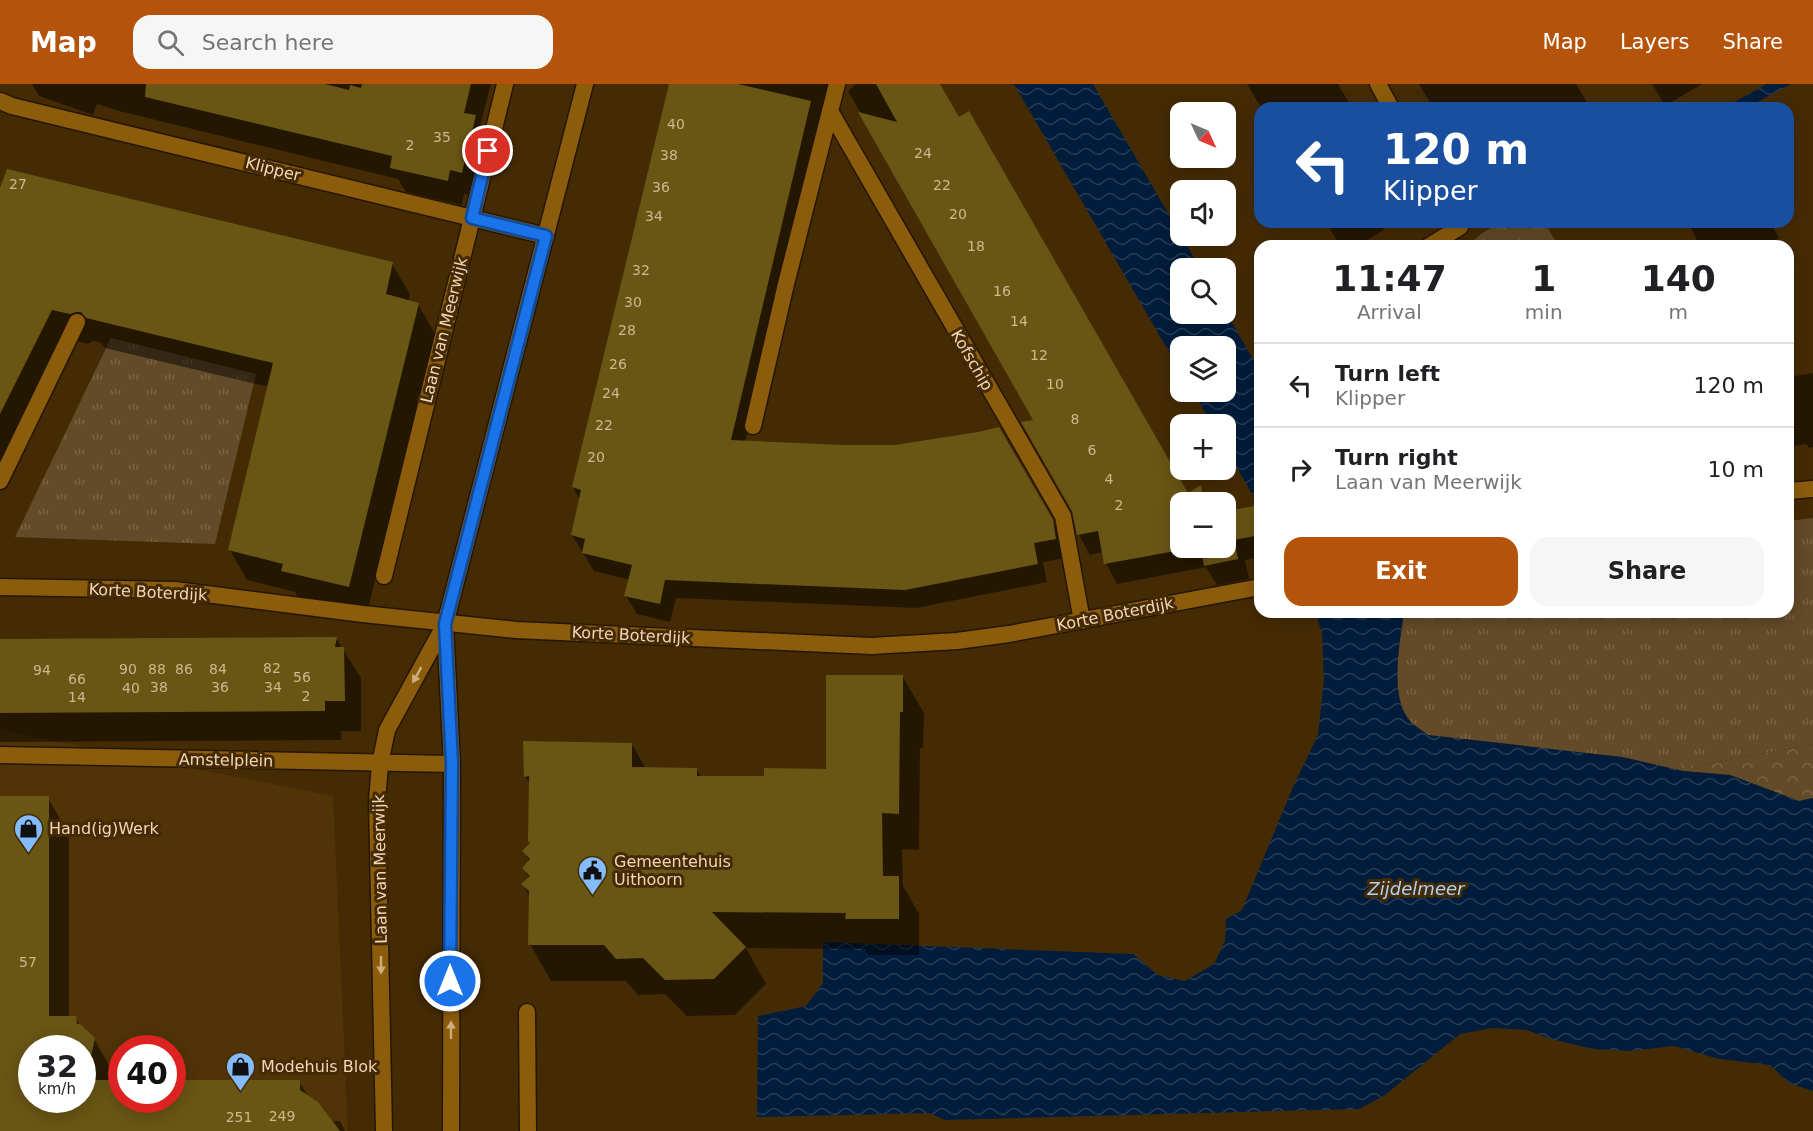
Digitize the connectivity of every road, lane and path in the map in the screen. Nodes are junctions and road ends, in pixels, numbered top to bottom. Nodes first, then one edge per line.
1 (505, 84) edge
2 (585, 84) edge
3 (837, 84) edge
4 (1378, 84) edge
5 (0, 101) edge
6 (1388, 102) edge
7 (830, 111) junction
8 (472, 218) junction
9 (1460, 228) edge
10 (546, 236) junction
11 (1439, 240) edge
12 (77, 322) dead end
13 (753, 426) dead end
14 (0, 481) edge
15 (1813, 489) edge
16 (1794, 491) edge
17 (384, 576) dead end
18 (0, 587) edge
19 (1254, 588) edge
20 (1082, 621) junction
21 (445, 624) junction
22 (0, 755) edge
23 (380, 764) junction
24 (452, 764) junction
25 (527, 1012) dead end
26 (384, 1131) edge
27 (451, 1131) edge
28 (528, 1131) edge

1 - 8 street, Laan van Meerwijk
2 - 10 street, Laan van Meerwijk
3 - 7 street
4 - 6 street
5 - 8 street, Klipper
7 - 13 street
7 - 20 street, Kofschip
8 - 10 street, Klipper
8 - 17 street, Laan van Meerwijk
9 - 11 street
10 - 21 street, Laan van Meerwijk
12 - 14 street
15 - 16 street
18 - 21 street, Korte Boterdijk
19 - 20 street, Korte Boterdijk
20 - 21 street, Korte Boterdijk
21 -> 23 street, Laan van Meerwijk
21 - 24 street, Laan van Meerwijk
22 - 23 street, Amstelplein
23 - 24 street, Amstelplein
23 -> 26 street, Laan van Meerwijk
27 -> 24 street, Laan van Meerwijk
25 - 28 street

